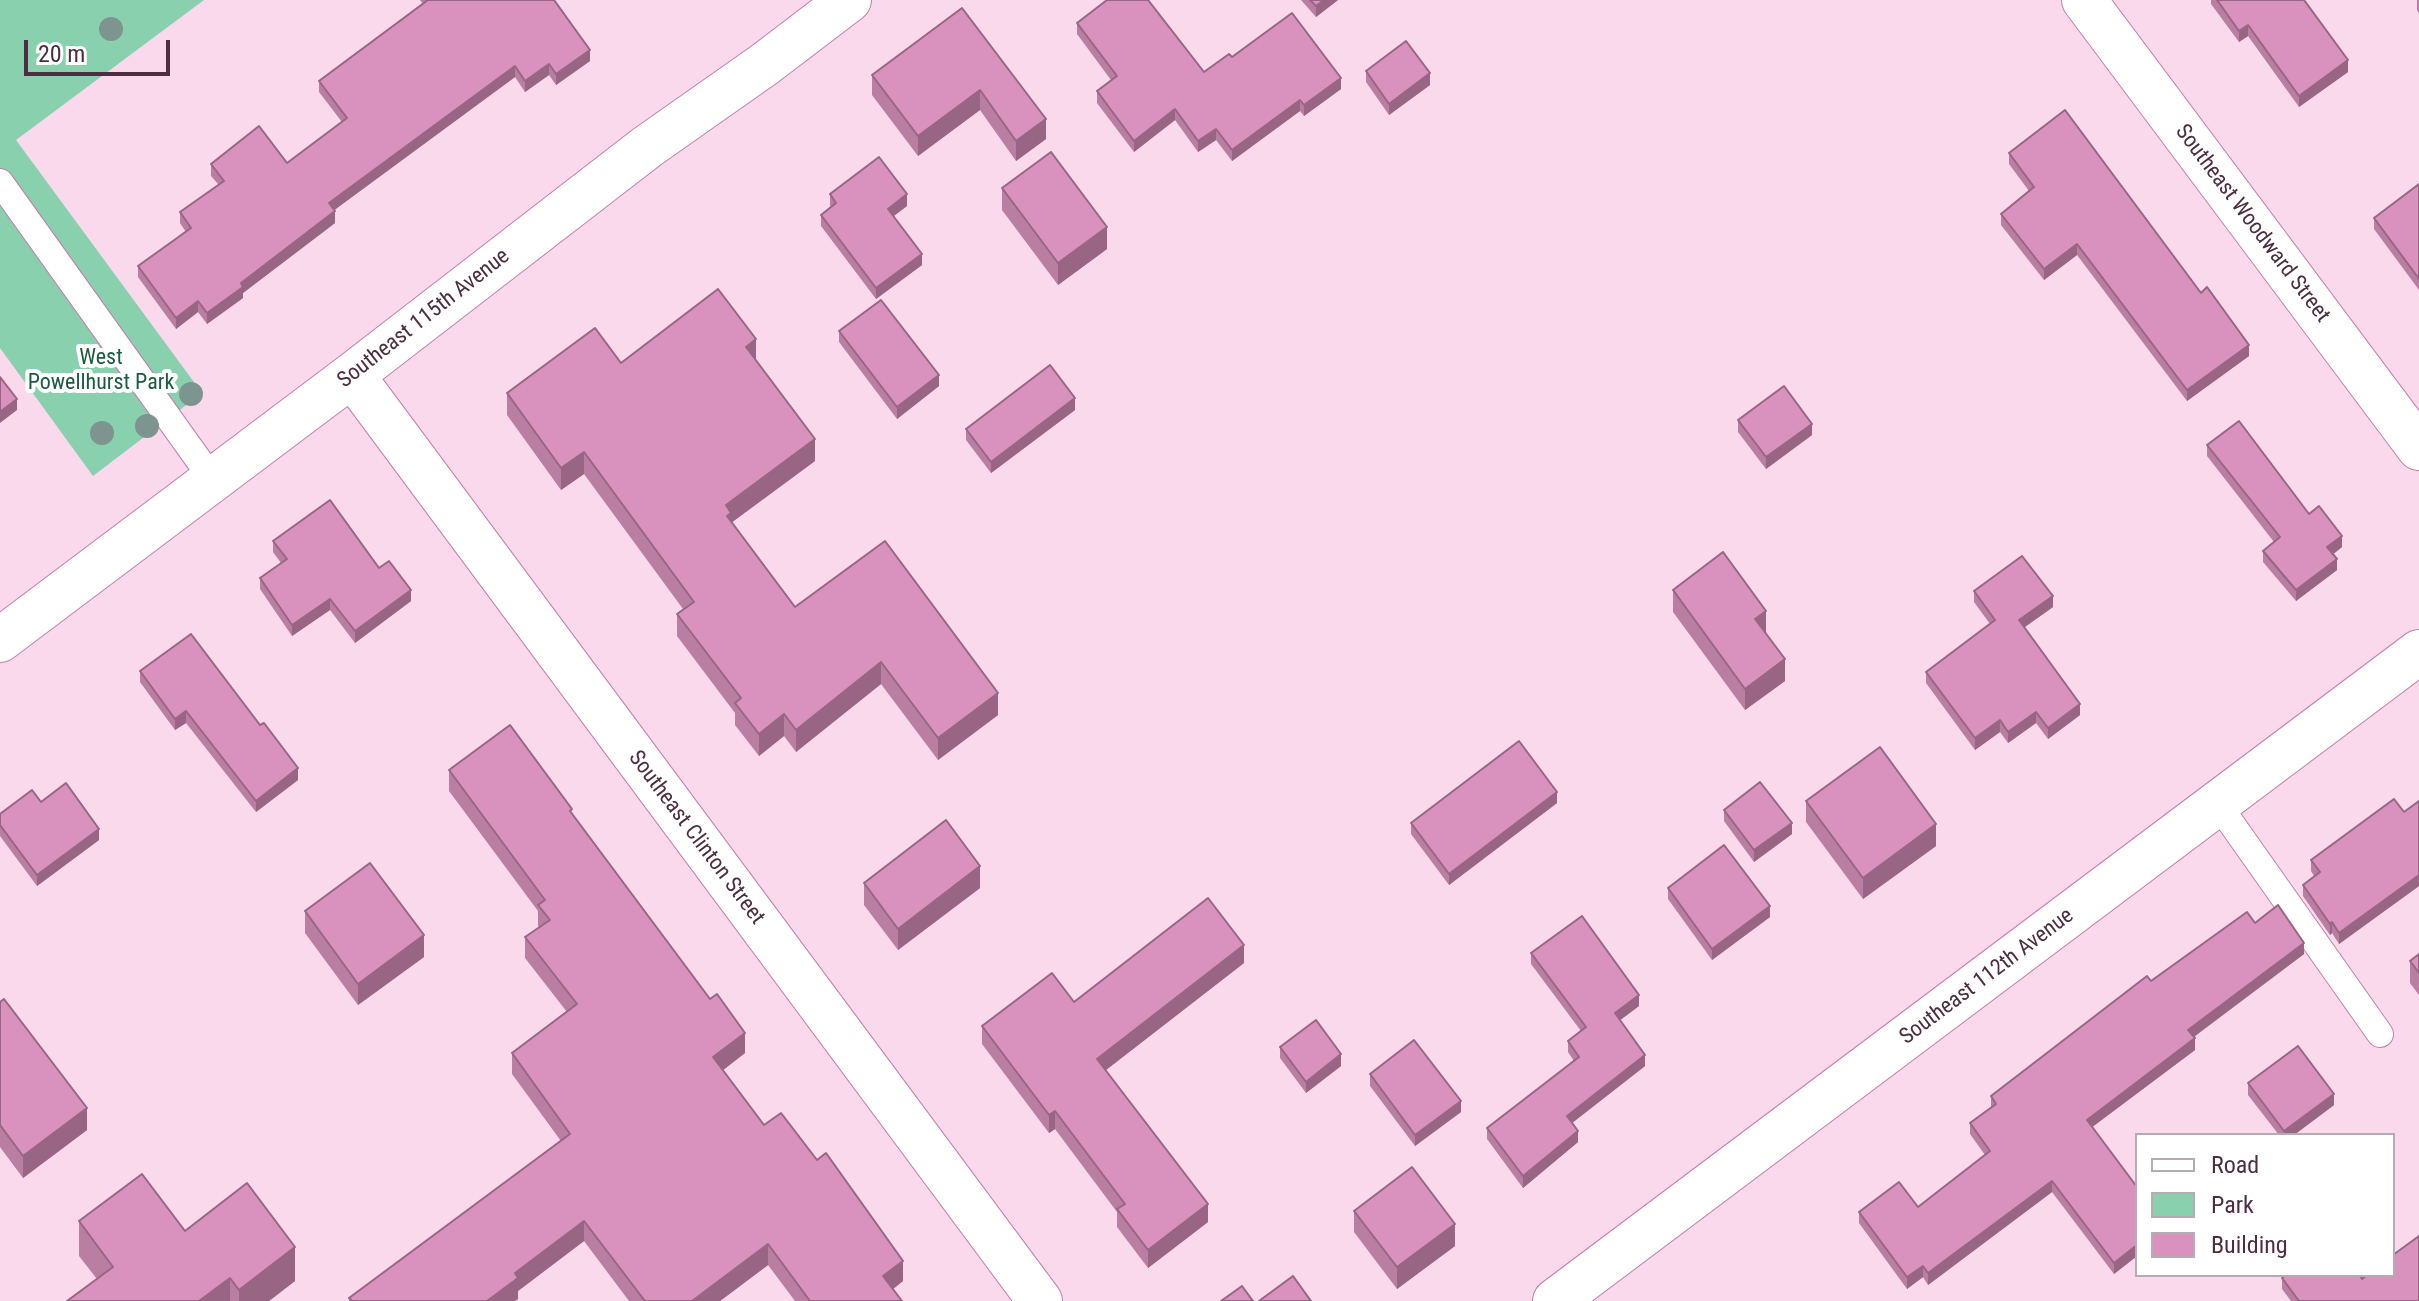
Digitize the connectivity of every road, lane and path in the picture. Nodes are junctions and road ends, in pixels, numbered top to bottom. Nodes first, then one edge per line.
1 (849, 0) edge
2 (2084, 0) edge
3 (0, 182) edge
4 (352, 375) junction
5 (2419, 448) edge
6 (213, 480) junction
7 (0, 640) edge
8 (2419, 652) edge
9 (2217, 803) junction
10 (2380, 1034) dead end
11 (1040, 1301) edge
12 (1555, 1301) edge

1 - 4 street, Southeast 115th Avenue
2 - 5 street, Southeast Woodward Street
3 - 6 lane
4 - 6 street, Southeast 115th Avenue
4 - 11 street, Southeast Clinton Street
6 - 7 street, Southeast 115th Avenue
8 - 9 street, Southeast 112th Avenue
9 - 10 lane
9 - 12 street, Southeast 112th Avenue

